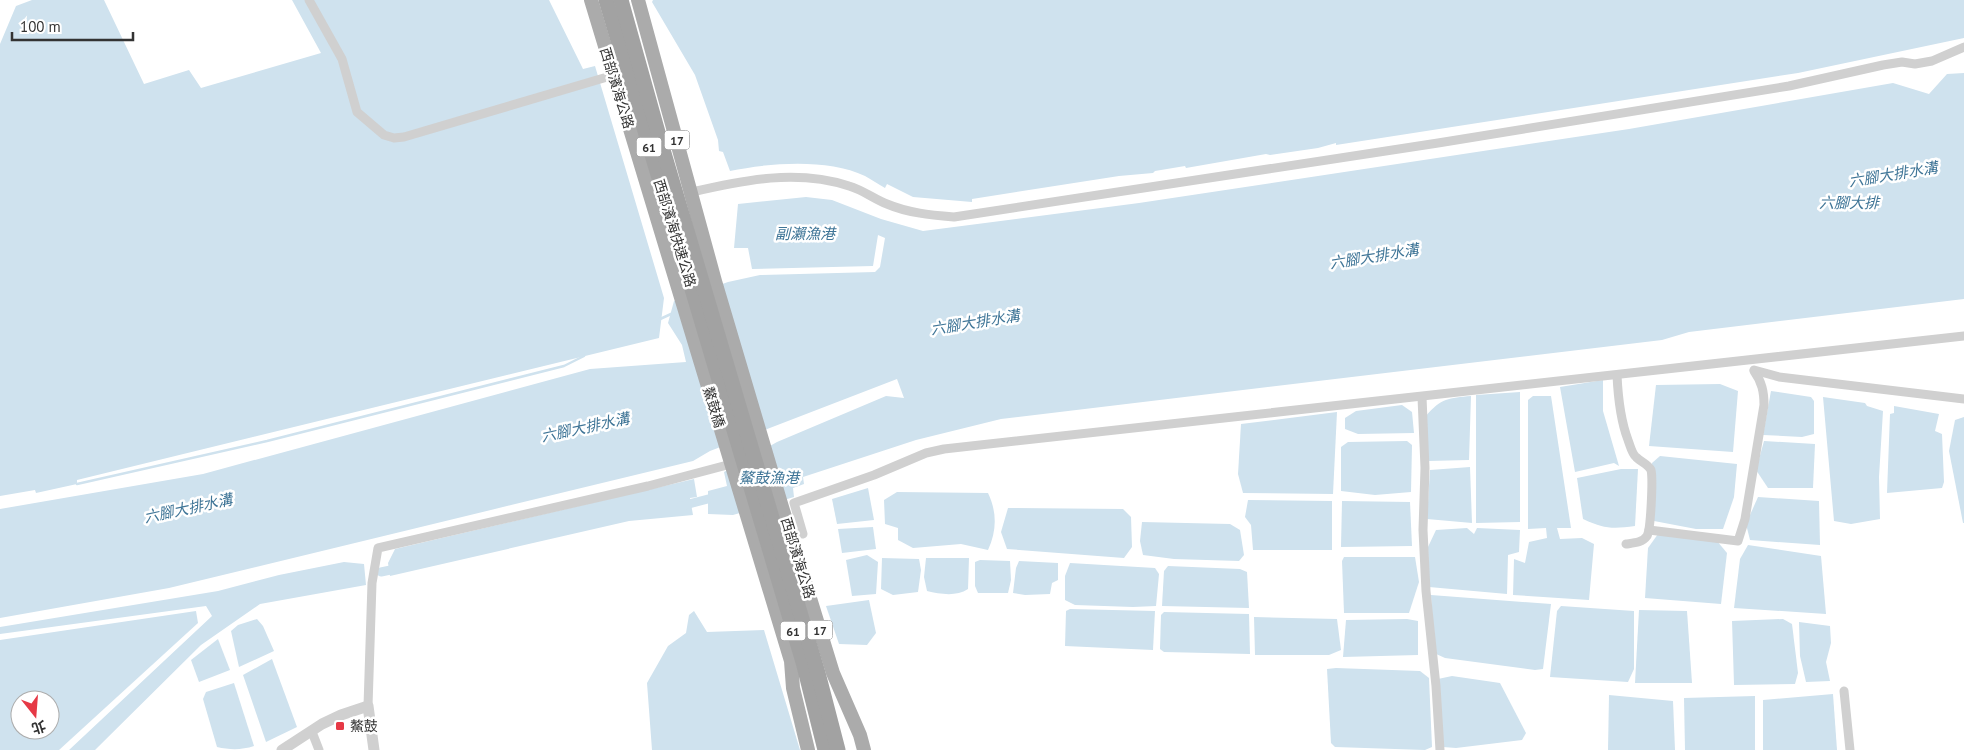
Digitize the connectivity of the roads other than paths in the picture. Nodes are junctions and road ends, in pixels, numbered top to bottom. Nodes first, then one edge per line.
1 (309, 0) edge
2 (590, 0) edge
3 (606, 0) edge
4 (621, 0) edge
5 (638, 0) edge
6 (1964, 47) edge
7 (614, 75) junction
8 (692, 192) junction
9 (698, 289) junction
10 (1964, 336) edge
11 (1747, 361) junction
12 (1754, 371) junction
13 (1617, 375) junction
14 (1422, 396) junction
15 (1964, 399) edge
16 (731, 464) junction
17 (764, 514) junction
18 (1649, 530) junction
19 (803, 534) dead end
20 (1626, 544) dead end
21 (1844, 692) dead end
22 (368, 706) junction
23 (312, 732) junction
24 (282, 750) edge
25 (319, 750) edge
26 (374, 750) edge
27 (808, 750) edge
28 (826, 750) edge
29 (838, 750) edge
30 (864, 750) edge
31 (1440, 750) edge
32 (1850, 750) edge

1 - 7 street
2 - 7 main road, 西部濱海公路 / 17
3 - 9 highway, 西部濱海快速公路 / 61
4 - 9 highway, 西部濱海快速公路 / 61
5 - 8 main road, 17
6 - 8 street
7 - 9 main road, 西部濱海公路 / 17
8 - 9 main road, 17
9 - 16 main road, 鰲鼓橋 / 17
9 - 17 highway, 鰲鼓橋 / 61
10 - 11 street
11 - 12 street
11 - 13 street
12 - 15 street
12 - 18 street
13 - 14 street
13 - 18 street
14 - 19 street
14 - 31 street
16 - 17 main road, 鰲鼓橋 / 17
16 - 22 street
17 - 27 main road, 17
17 - 28 highway, 61
17 - 29 highway, 61
17 - 30 main road, 西部濱海公路 / 17
18 - 20 street
21 - 32 street
22 - 23 street
22 - 26 street
23 - 24 street
23 - 25 street

